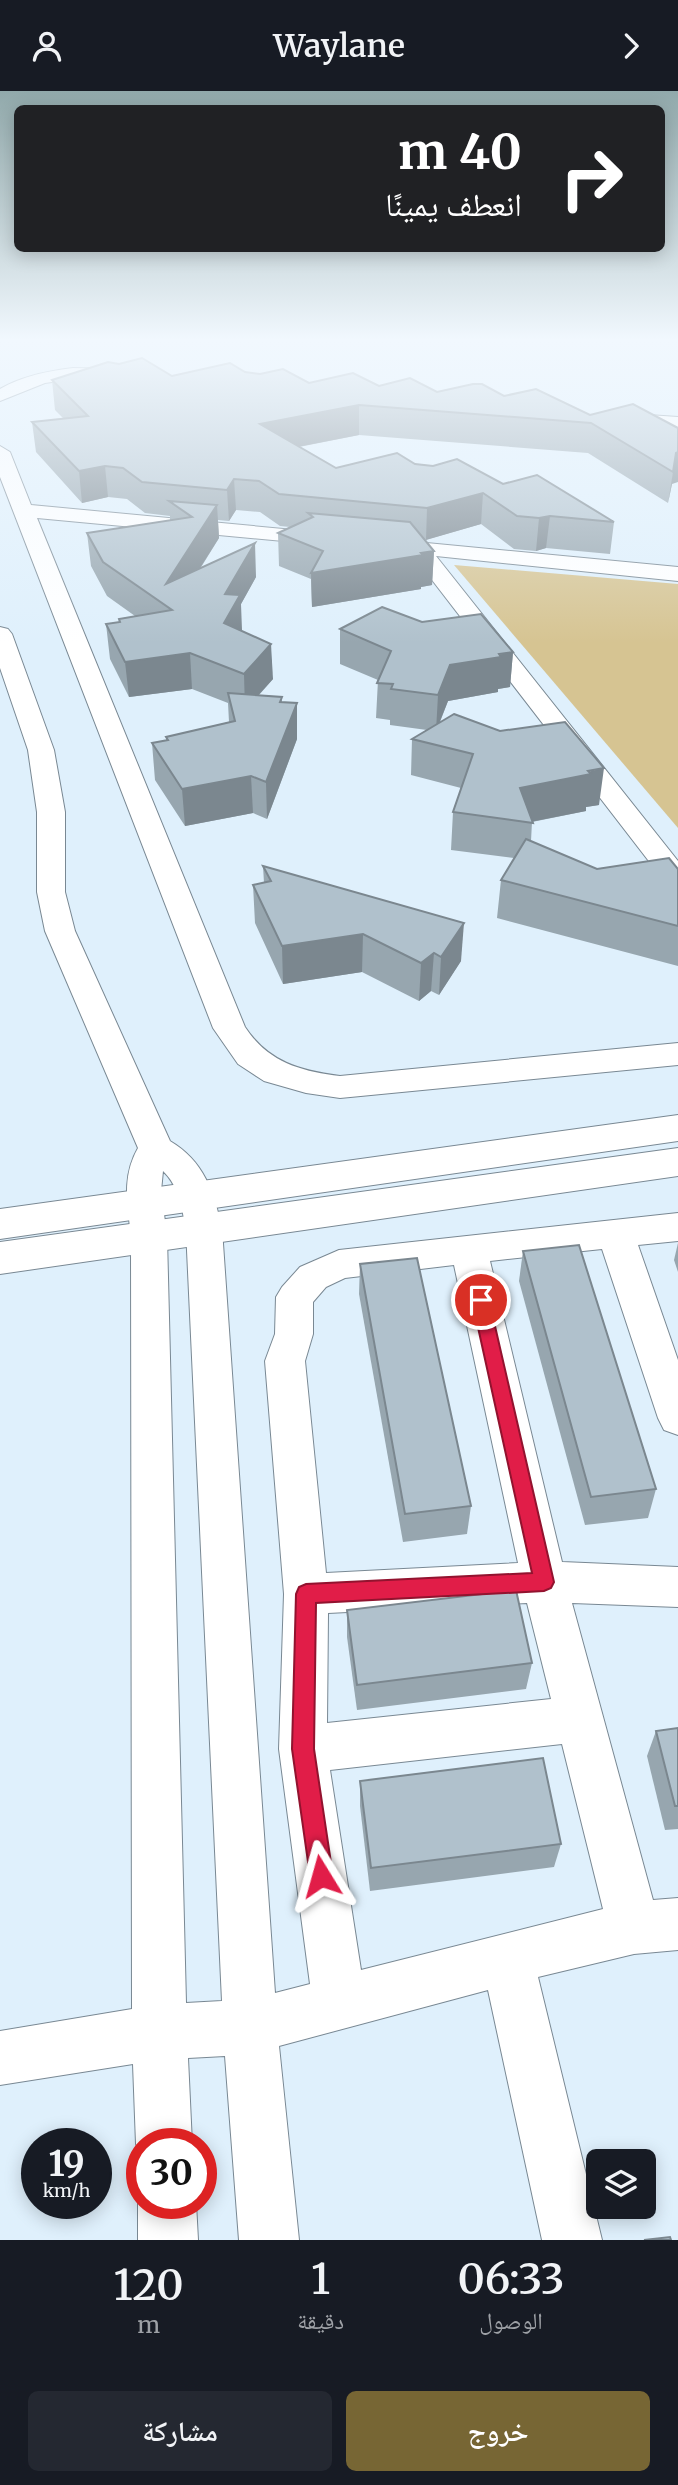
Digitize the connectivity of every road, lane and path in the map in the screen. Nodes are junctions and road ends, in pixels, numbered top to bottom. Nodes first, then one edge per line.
1 (0, 452) edge
2 (25, 511) junction
3 (419, 549) junction
4 (678, 574) edge
5 (0, 634) edge
6 (678, 880) edge
7 (678, 1054) edge
8 (678, 1128) edge
9 (156, 1149) junction
10 (678, 1162) edge
11 (200, 1213) junction
12 (148, 1220) junction
13 (0, 1224) edge
14 (678, 1227) edge
15 (615, 1233) junction
16 (469, 1249) junction
17 (0, 1258) edge
18 (678, 1418) edge
19 (544, 1582) junction
20 (678, 1587) edge
21 (306, 1594) junction
22 (580, 1719) junction
23 (303, 1749) junction
24 (656, 1926) edge
25 (507, 1958) junction
26 (339, 2004) junction
27 (250, 2027) junction
28 (159, 2032) junction
29 (0, 2058) edge
30 (163, 2128) edge
31 (167, 2219) edge
32 (168, 2240) edge
33 (269, 2240) edge
34 (572, 2240) edge

1 - 2 street
2 - 3 street
2 - 7 street
3 - 4 street
3 - 6 street
5 - 9 street
8 - 11 main road
9 - 11 street
9 - 12 street
10 - 11 main road
11 - 12 main road
11 - 27 street
12 - 13 main road
12 - 17 main road
12 - 28 street
14 - 15 street
15 - 16 street
15 - 18 street
16 - 19 street
16 - 21 street
19 - 20 street
19 - 21 street
19 - 22 street
21 - 23 street
22 - 23 street
22 - 24 street
23 - 26 street
24 - 25 street
25 - 26 street
25 - 34 street
26 - 27 street
27 - 28 street
27 - 33 street
28 - 29 street
28 - 30 street
31 - 32 street

